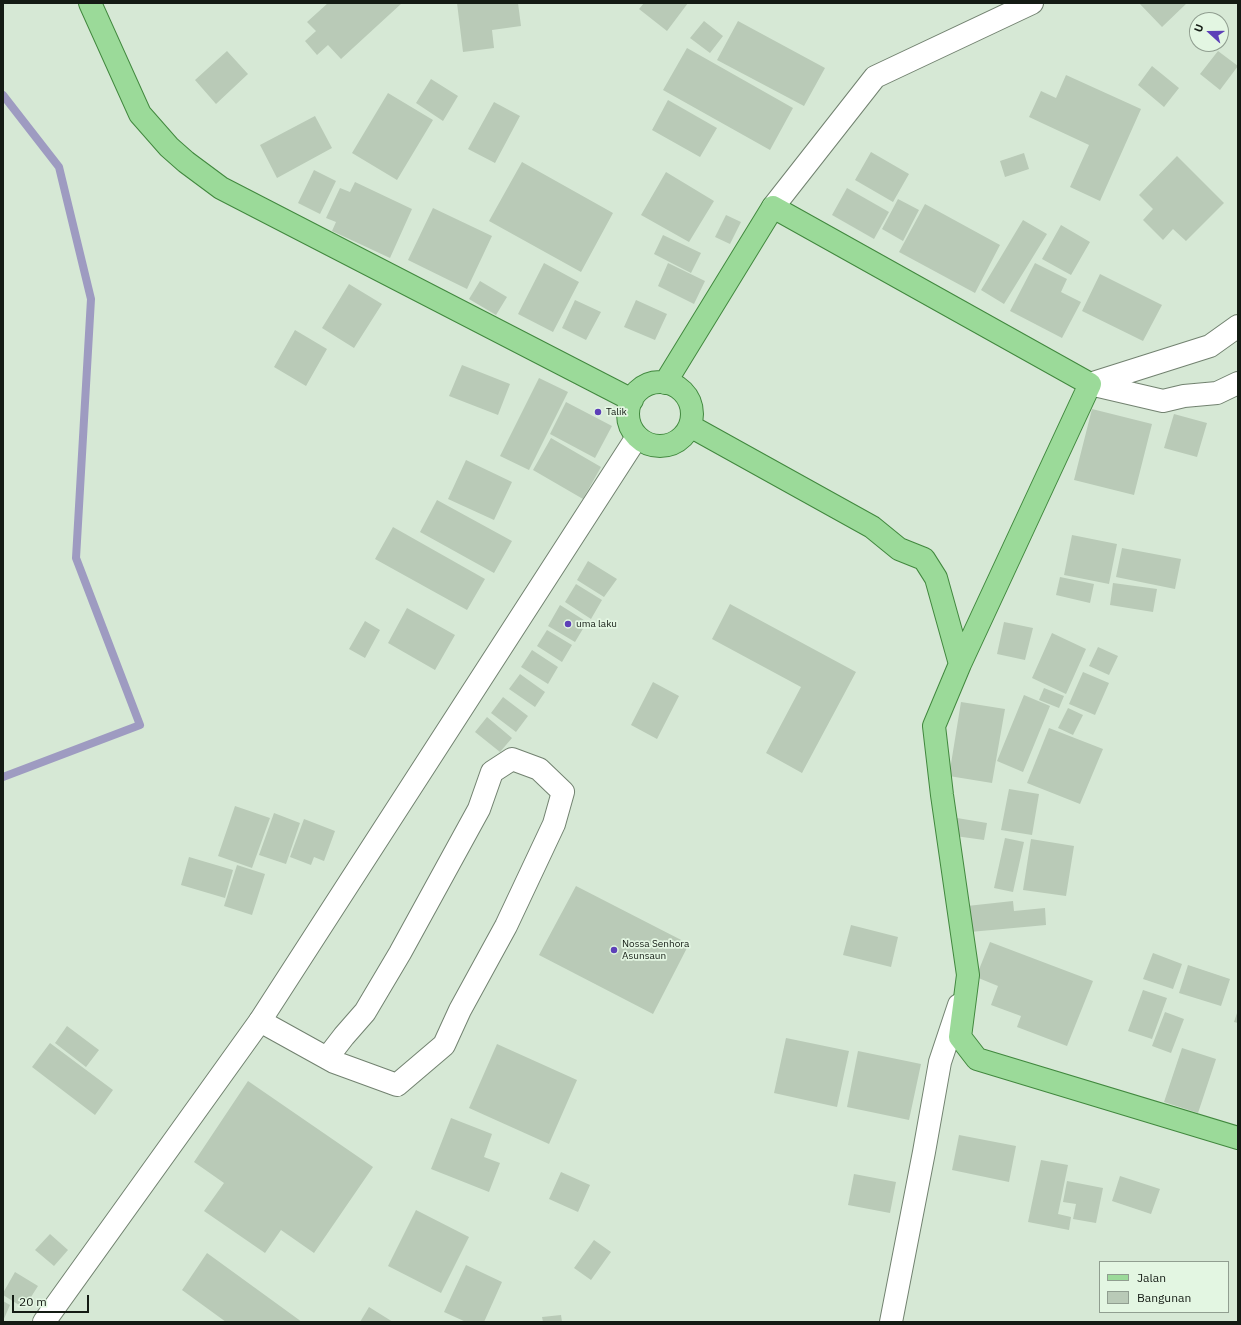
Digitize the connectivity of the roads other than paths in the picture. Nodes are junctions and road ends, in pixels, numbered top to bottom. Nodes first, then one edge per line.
1 (90, 3) edge
2 (1032, 3) edge
3 (773, 207) junction
4 (1238, 326) edge
5 (665, 383) junction
6 (1238, 383) edge
7 (1090, 384) junction
8 (632, 400) junction
9 (690, 426) junction
10 (637, 437) junction
11 (960, 664) junction
12 (968, 975) junction
13 (260, 1021) junction
14 (327, 1058) junction
15 (1238, 1138) edge
16 (44, 1322) edge
17 (891, 1322) edge

1 - 8 main road
2 - 3 street
3 - 5 main road
3 - 7 main road
4 - 7 street
5 - 8 main road
5 - 9 main road
6 - 7 street
7 - 11 main road
8 - 10 main road
9 - 10 main road
9 - 11 main road
10 - 13 street
11 - 12 main road
12 - 15 main road
12 - 17 street
13 - 14 street
13 - 16 street
14 - 14 street

